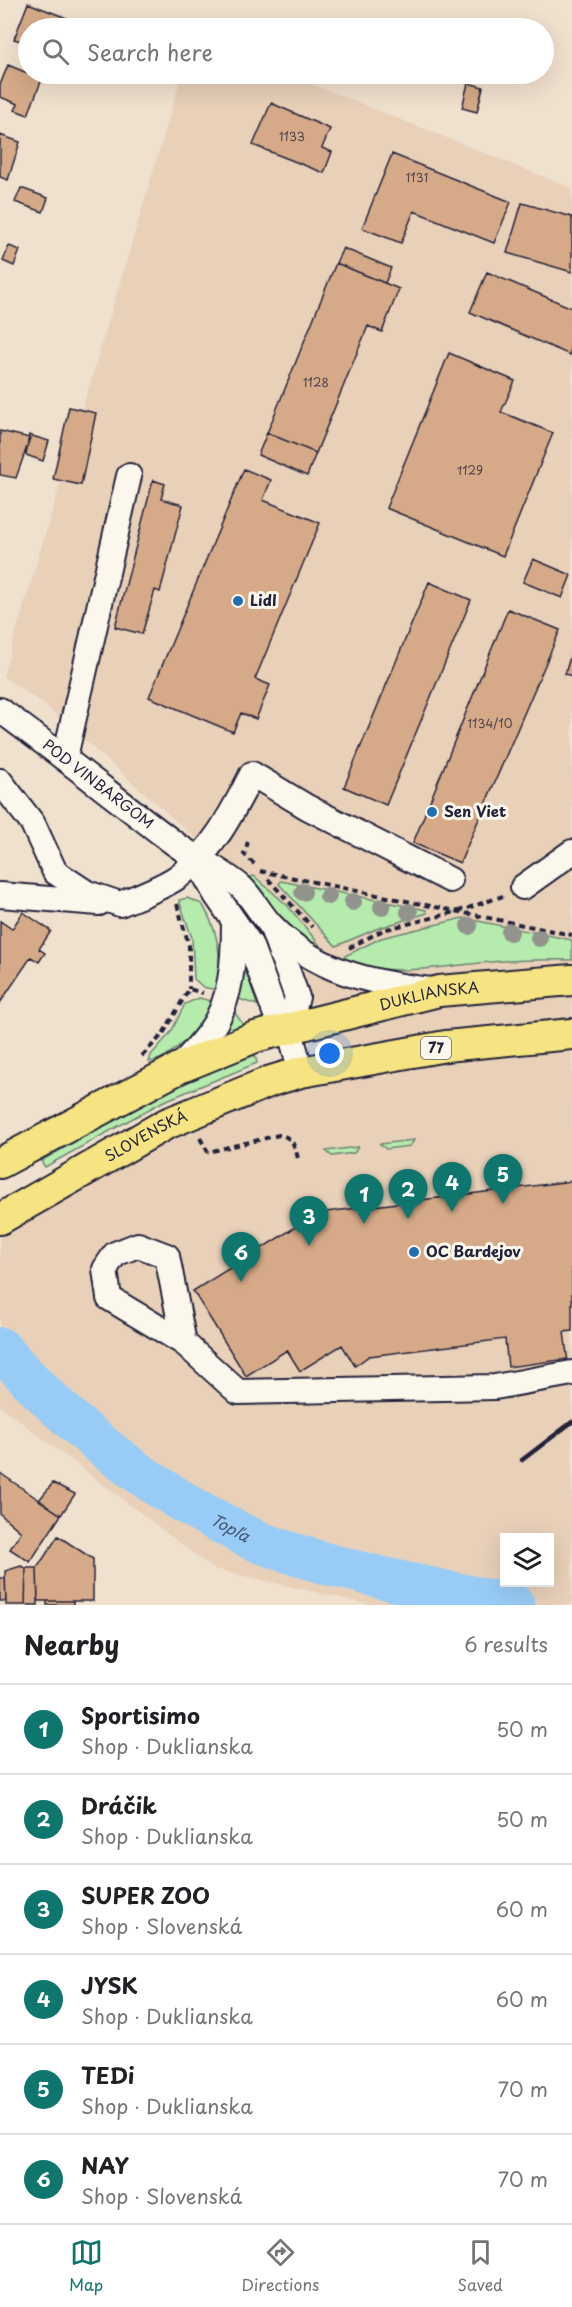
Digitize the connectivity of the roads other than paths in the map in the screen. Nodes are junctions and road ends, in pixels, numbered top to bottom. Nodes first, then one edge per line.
1 (129, 476) dead end
2 (0, 710) edge
3 (65, 757) junction
4 (0, 781) edge
5 (572, 852) edge
6 (196, 860) junction
7 (450, 880) dead end
8 (523, 888) road end
9 (0, 895) edge
10 (120, 904) junction
11 (234, 923) junction
12 (271, 925) junction
13 (572, 981) edge
14 (439, 991) junction
15 (289, 1028) junction
16 (572, 1034) edge
17 (179, 1068) junction
18 (301, 1072) junction
19 (0, 1163) edge
20 (0, 1219) edge
21 (184, 1343) dead end
22 (572, 1373) edge

1 - 3 street
2 - 3 street, POD VINBARGOM
3 - 6 street, POD VINBARGOM
4 - 10 street
5 - 8 street
6 - 7 street
6 - 10 street
6 - 11 street, POD VINBARGOM
6 - 12 street, POD VINBARGOM
9 - 10 street
11 - 15 street, POD VINBARGOM
11 - 17 street
12 - 14 street, POD VINBARGOM
12 - 15 street, POD VINBARGOM
13 - 14 main road, DUKLIANSKA
14 - 15 main road, DUKLIANSKA
15 - 17 main road
15 - 18 street, POD VINBARGOM
16 - 18 main road, 77
17 - 19 main road
18 - 20 main road, SLOVENSKÁ / 77
21 - 22 street

